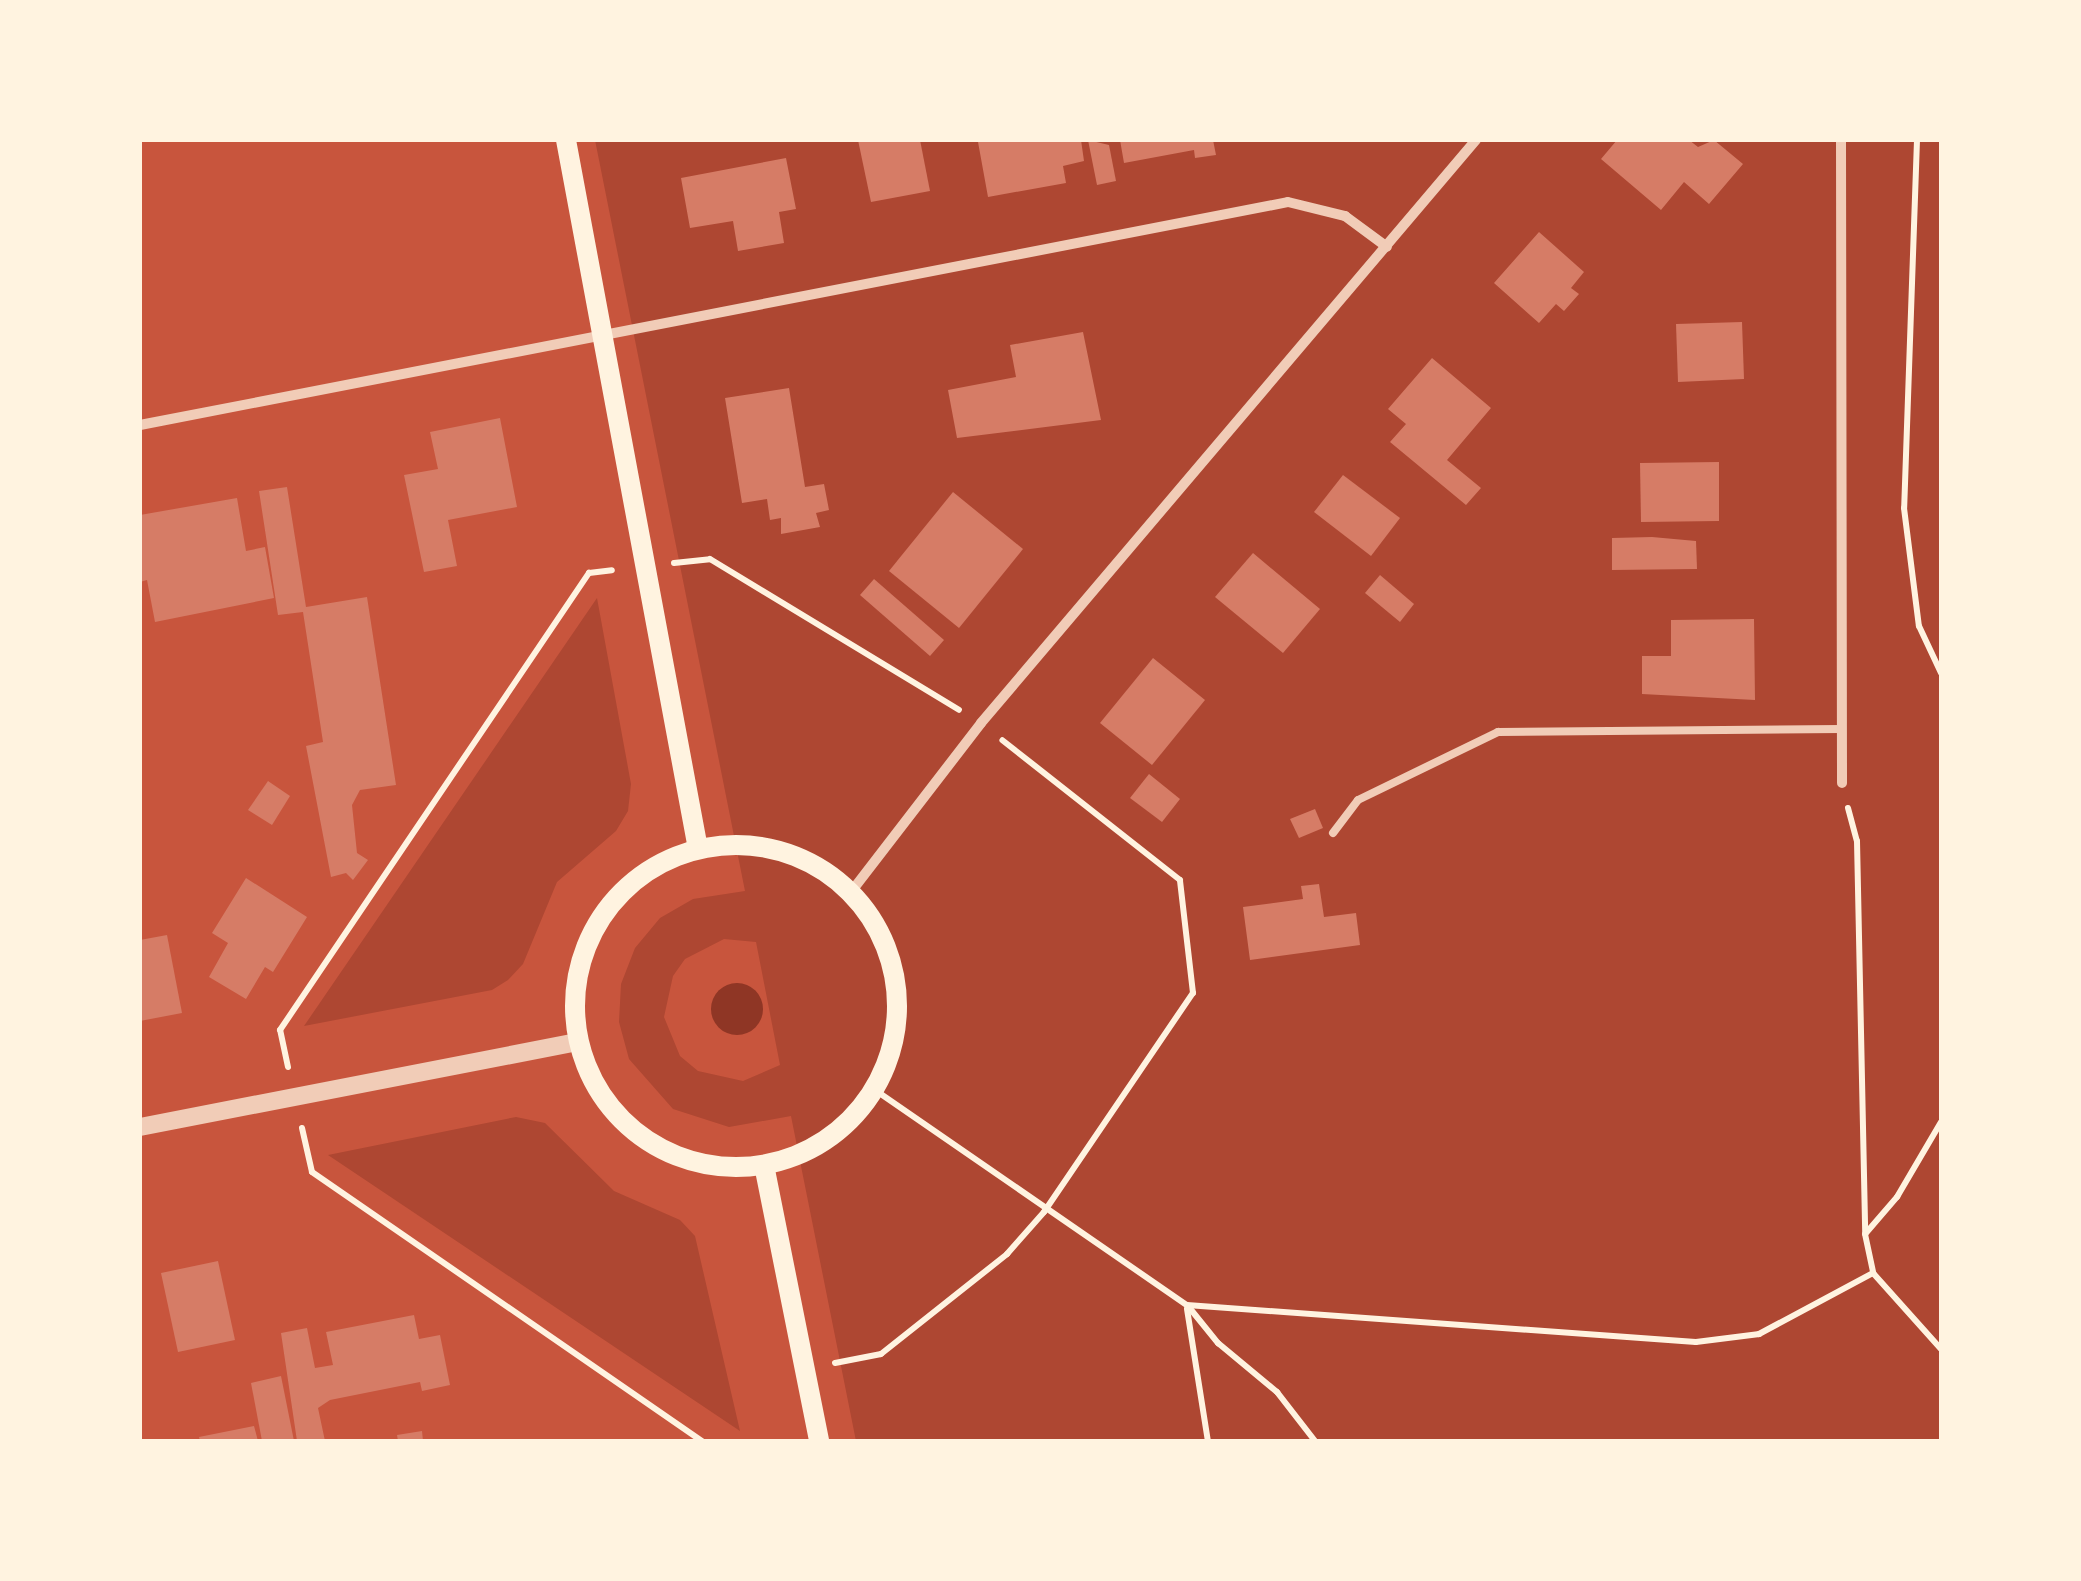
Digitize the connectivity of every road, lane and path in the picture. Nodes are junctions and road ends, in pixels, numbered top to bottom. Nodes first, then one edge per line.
1 (566, 140) edge
2 (1476, 140) edge
3 (1841, 140) edge
4 (1917, 140) edge
5 (1387, 247) junction
6 (602, 334) junction
7 (140, 424) edge
8 (645, 566) junction
9 (589, 574) dead end
10 (1941, 673) edge
11 (981, 723) junction
12 (1842, 729) junction
13 (1842, 783) joint
14 (1333, 834) dead end
15 (698, 849) junction
16 (851, 892) junction
17 (578, 1042) junction
18 (874, 1090) junction
19 (1941, 1122) edge
20 (140, 1128) edge
21 (764, 1165) junction
22 (1044, 1212) junction
23 (1865, 1234) junction
24 (1873, 1273) junction
25 (1187, 1305) junction
26 (1941, 1349) edge
27 (806, 1368) junction
28 (819, 1441) edge
29 (1208, 1441) edge
30 (1316, 1441) edge

1 - 6 main road
2 - 5 street
3 - 12 street
4 - 10 path
5 - 6 street
5 - 11 street
6 - 7 street
6 - 8 main road
8 - 9 path
8 - 11 path
8 - 15 main road
11 - 16 street
11 - 22 path
12 - 13 street
12 - 14 lane
13 - 23 path
15 - 16 main road
15 - 17 main road
16 - 18 main road
17 - 20 street
17 - 21 main road
18 - 21 main road
18 - 22 path
19 - 23 path
21 - 27 main road
22 - 25 path
22 - 27 path
23 - 24 path
24 - 25 path
24 - 26 path
25 - 29 path
25 - 30 path
27 - 28 main road

